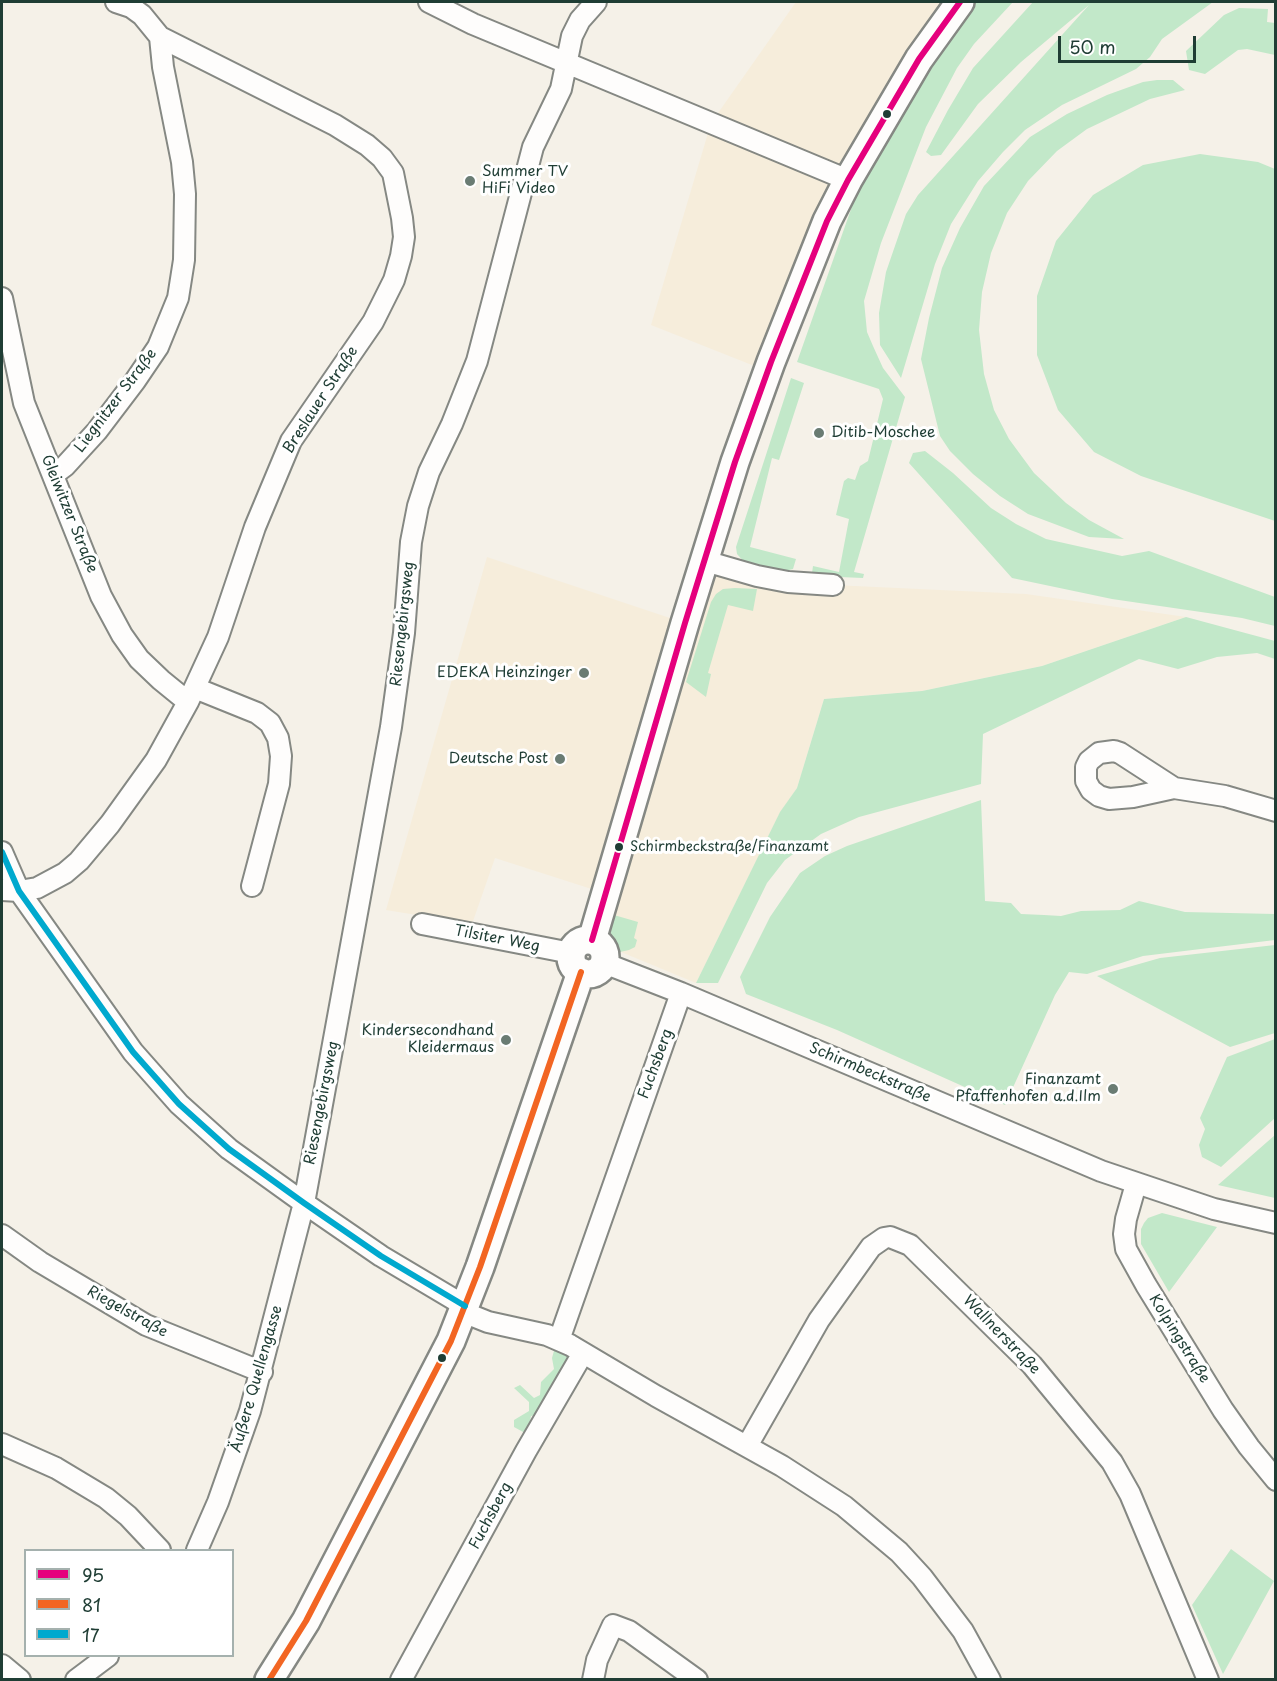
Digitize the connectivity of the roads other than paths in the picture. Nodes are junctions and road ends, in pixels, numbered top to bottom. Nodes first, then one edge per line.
1 (117, 2) edge
2 (429, 2) edge
3 (596, 2) edge
4 (960, 2) edge
5 (160, 37) junction
6 (566, 63) junction
7 (848, 180) junction
8 (2, 298) edge
9 (53, 475) junction
10 (705, 561) junction
11 (833, 585) dead end
12 (192, 695) junction
13 (1174, 788) dead end
14 (1275, 811) edge
15 (2, 852) edge
16 (252, 886) dead end
17 (10, 890) edge
18 (422, 924) dead end
19 (587, 957) junction
20 (681, 993) junction
21 (1136, 1184) junction
22 (304, 1203) junction
23 (1275, 1223) edge
24 (2, 1235) edge
25 (464, 1309) junction
26 (559, 1340) junction
27 (583, 1353) junction
28 (262, 1372) junction
29 (2, 1444) edge
30 (747, 1446) junction
31 (1274, 1474) edge
32 (158, 1549) edge
33 (198, 1549) edge
34 (107, 1657) edge
35 (2, 1665) edge
36 (20, 1680) edge
37 (76, 1680) edge
38 (269, 1680) edge
39 (401, 1680) edge
40 (593, 1680) edge
41 (697, 1680) edge
42 (990, 1680) edge
43 (1208, 1680) edge

1 - 5 street
2 - 6 street
3 - 6 street, Riesengebirgsweg
4 - 7 street
5 - 9 street, Liegnitzer Straße
5 - 12 street, Breslauer Straße
6 - 7 street
6 - 22 street, Riesengebirgsweg
7 - 10 street
8 - 9 street, Gleiwitzer Straße
9 - 12 street, Gleiwitzer Straße
10 - 11 street
10 - 19 street
12 - 16 street, Gleiwitzer Straße
12 - 17 street, Breslauer Straße
13 - 14 street
15 - 17 street
17 - 22 street
18 - 19 street, Tilsiter Weg
19 - 20 street, Schirmbeckstraße
19 - 25 street
20 - 21 street, Schirmbeckstraße
20 - 26 street, Fuchsberg
21 - 23 street, Schirmbeckstraße
21 - 31 street, Kolpingstraße
22 - 25 street
22 - 28 street, Äußere Quellengasse
24 - 28 street, Riegelstraße
25 - 26 street
25 - 38 street
26 - 27 street
27 - 30 street
27 - 39 street, Fuchsberg
28 - 33 street, Äußere Quellengasse
29 - 32 street
30 - 42 street
30 - 43 street, Wallnerstraße
34 - 37 street
35 - 36 street
40 - 41 street

